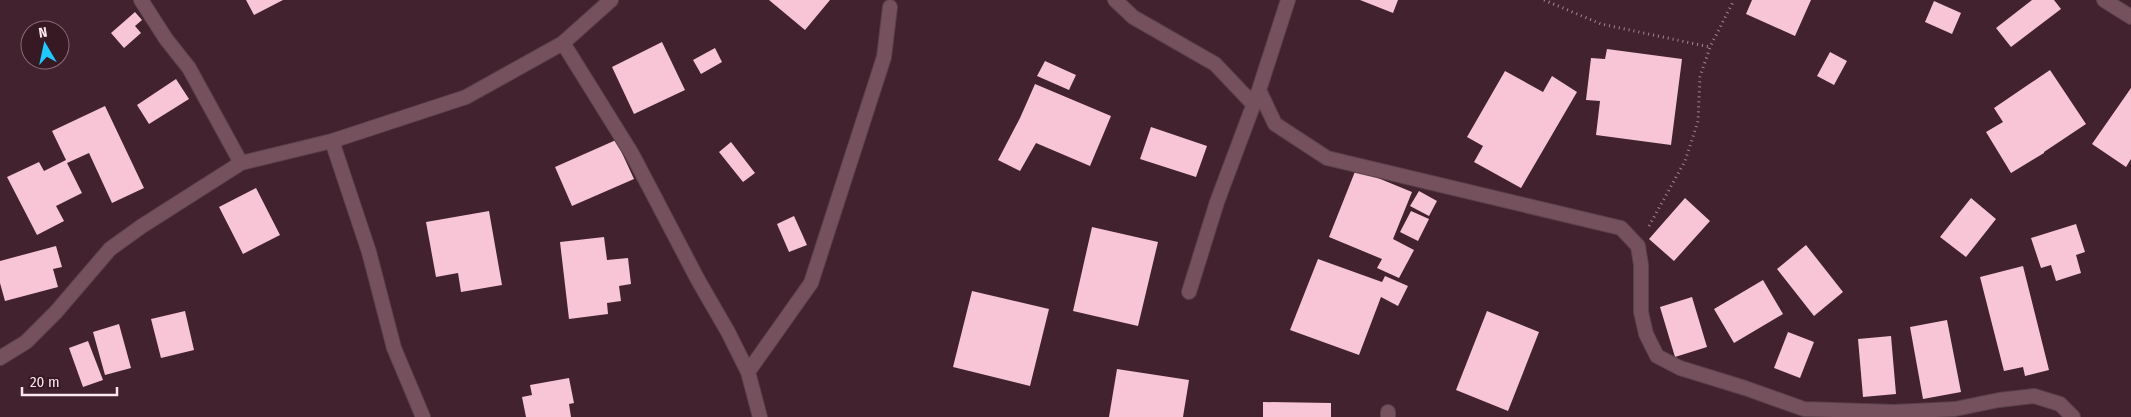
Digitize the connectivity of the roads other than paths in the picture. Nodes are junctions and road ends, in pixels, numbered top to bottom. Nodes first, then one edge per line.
1 (141, 0) edge
2 (611, 0) edge
3 (1116, 0) edge
4 (1288, 0) edge
5 (2104, 0) edge
6 (890, 7) dead end
7 (2131, 17) edge
8 (563, 43) junction
9 (1259, 90) junction
10 (1254, 105) junction
11 (332, 141) junction
12 (242, 163) junction
13 (1189, 292) dead end
14 (0, 358) edge
15 (748, 372) junction
16 (423, 417) edge
17 (760, 417) edge
18 (2073, 417) edge

1 - 12 street
2 - 8 street
3 - 10 street
4 - 9 street
5 - 7 street
6 - 15 street
8 - 11 street
8 - 15 street
9 - 10 street
9 - 18 street
10 - 13 street
11 - 12 street
11 - 16 street
12 - 14 street
15 - 17 street

